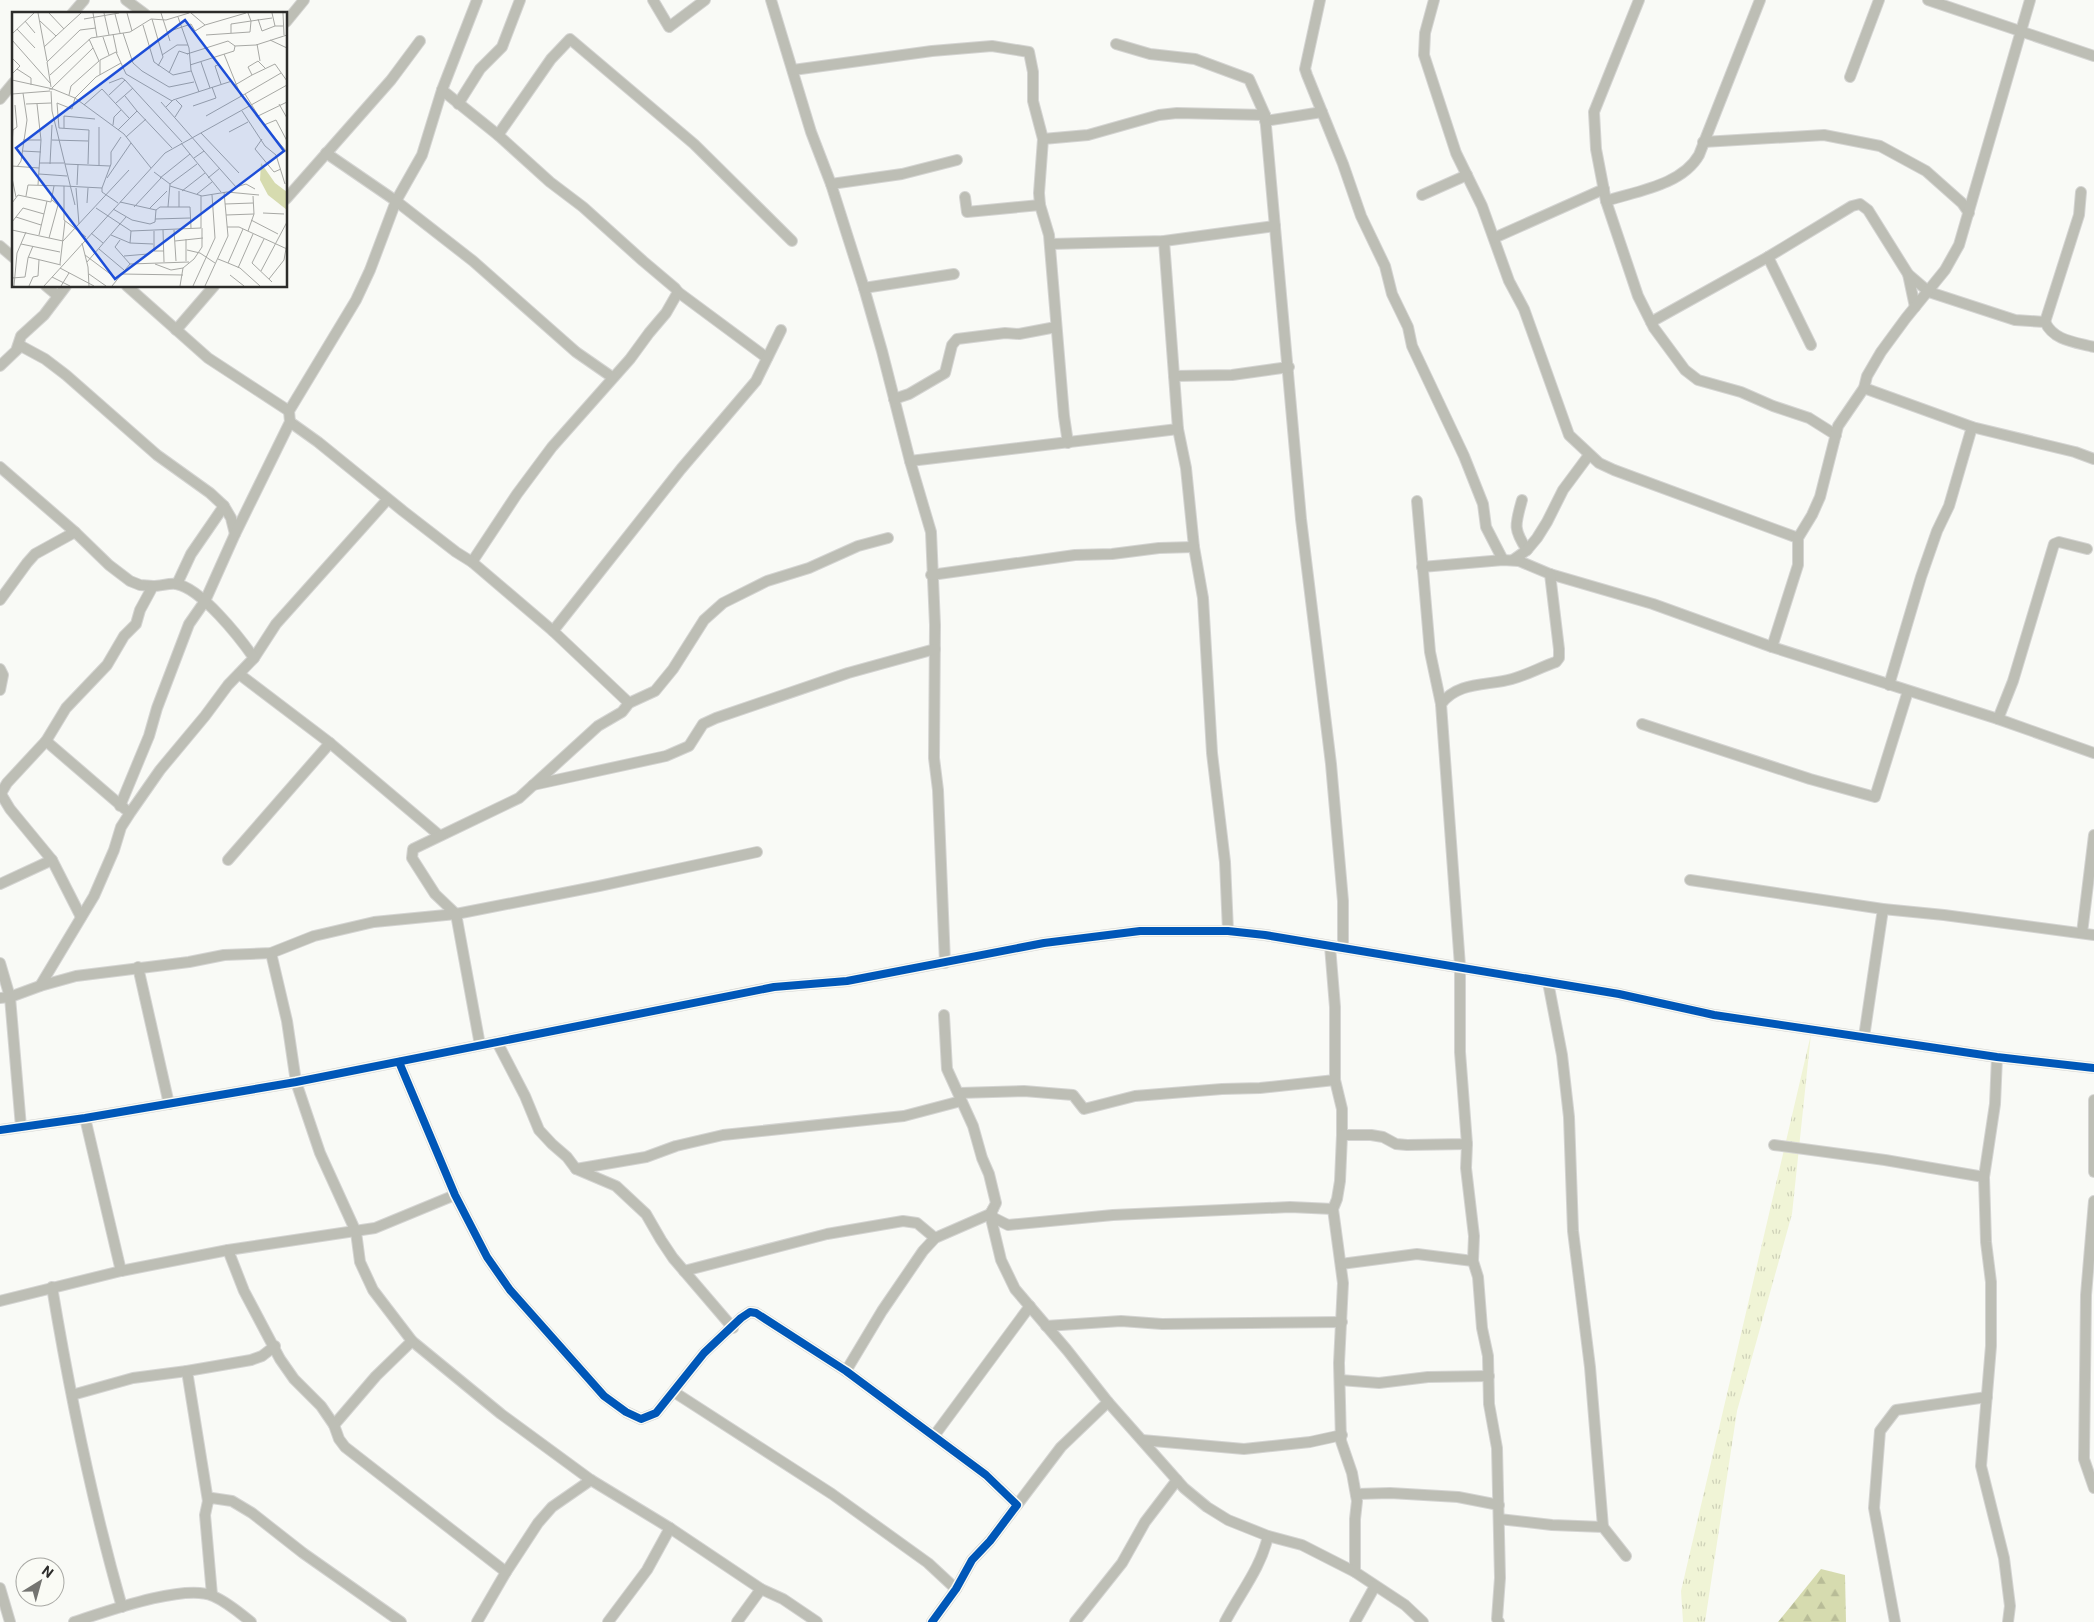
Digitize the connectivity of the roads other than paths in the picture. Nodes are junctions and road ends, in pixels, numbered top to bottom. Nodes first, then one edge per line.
1 (84, 0) edge
2 (126, 0) edge
3 (304, 0) edge
4 (477, 0) edge
5 (520, 0) edge
6 (653, 0) edge
7 (705, 0) edge
8 (771, 0) edge
9 (1320, 0) edge
10 (1434, 0) edge
11 (1639, 0) edge
12 (1760, 0) edge
13 (1879, 0) edge
14 (1928, 0) edge
15 (2030, 0) edge
16 (74, 12) edge
17 (142, 12) edge
18 (288, 20) edge
19 (2020, 30) junction
20 (420, 41) dead end
21 (1116, 44) dead end
22 (2094, 56) edge
23 (793, 70) junction
24 (1850, 77) dead end
25 (12, 84) edge
26 (442, 90) junction
27 (0, 99) edge
28 (458, 104) junction
29 (1322, 112) junction
30 (1265, 118) junction
31 (498, 135) junction
32 (1043, 139) junction
33 (1704, 142) junction
34 (326, 153) junction
35 (957, 160) dead end
36 (1467, 176) junction
37 (831, 184) junction
38 (1604, 189) junction
39 (2081, 192) dead end
40 (1422, 195) dead end
41 (288, 197) edge
42 (965, 197) dead end
43 (396, 201) junction
44 (1606, 201) junction
45 (1040, 205) junction
46 (1969, 213) junction
47 (1275, 226) junction
48 (1494, 238) junction
49 (792, 241) dead end
50 (1164, 241) junction
51 (1050, 244) junction
52 (0, 246) edge
53 (12, 256) edge
54 (1768, 257) junction
55 (954, 274) dead end
56 (1908, 274) junction
57 (48, 288) edge
58 (64, 288) edge
59 (129, 288) edge
60 (212, 288) edge
61 (864, 288) junction
62 (678, 292) junction
63 (1929, 292) junction
64 (58, 296) junction
65 (1915, 307) junction
66 (1651, 322) junction
67 (2045, 322) junction
68 (1056, 327) junction
69 (176, 330) junction
70 (780, 330) dead end
71 (1811, 345) dead end
72 (22, 346) junction
73 (2094, 348) edge
74 (767, 358) junction
75 (0, 366) edge
76 (1289, 367) junction
77 (1174, 376) junction
78 (612, 377) junction
79 (1864, 388) junction
80 (894, 399) junction
81 (289, 411) junction
82 (290, 422) junction
83 (1972, 427) junction
84 (1178, 429) junction
85 (1836, 435) junction
86 (1068, 443) junction
87 (1589, 455) junction
88 (2094, 459) edge
89 (910, 461) junction
90 (0, 467) edge
91 (387, 500) junction
92 (1522, 500) dead end
93 (1417, 501) dead end
94 (224, 506) junction
95 (75, 532) junction
96 (235, 534) junction
97 (888, 538) dead end
98 (1798, 538) junction
99 (1194, 547) junction
100 (2087, 549) dead end
101 (1527, 550) junction
102 (1508, 560) junction
103 (472, 562) junction
104 (1422, 567) junction
105 (1550, 574) junction
106 (931, 575) junction
107 (177, 584) junction
108 (153, 586) junction
109 (0, 600) edge
110 (205, 601) junction
111 (553, 631) junction
112 (1772, 647) junction
113 (935, 649) junction
114 (254, 658) junction
115 (0, 669) edge
116 (239, 674) junction
117 (1888, 685) junction
118 (0, 690) edge
119 (1908, 691) junction
120 (629, 703) junction
121 (1441, 704) junction
122 (1998, 719) junction
123 (1642, 724) dead end
124 (46, 741) junction
125 (330, 743) junction
126 (2094, 753) edge
127 (532, 786) junction
128 (1, 794) edge
129 (120, 806) junction
130 (130, 813) junction
131 (439, 835) junction
132 (2094, 835) edge
133 (757, 852) dead end
134 (52, 860) junction
135 (228, 860) dead end
136 (1690, 880) dead end
137 (0, 884) edge
138 (1883, 909) junction
139 (456, 914) junction
140 (81, 916) junction
141 (1228, 931) junction
142 (2082, 934) junction
143 (2094, 935) edge
144 (1330, 946) junction
145 (1343, 948) junction
146 (271, 953) junction
147 (0, 963) edge
148 (944, 963) junction
149 (1460, 966) junction
150 (138, 967) junction
151 (1548, 982) junction
152 (40, 986) junction
153 (5, 997) edge
154 (944, 1015) dead end
155 (1864, 1037) junction
156 (498, 1042) junction
157 (480, 1045) junction
158 (1997, 1057) junction
159 (398, 1062) junction
160 (2094, 1068) edge
161 (1335, 1080) junction
162 (296, 1082) junction
163 (960, 1097) junction
164 (2094, 1100) edge
165 (168, 1104) junction
166 (85, 1118) junction
167 (21, 1127) junction
168 (0, 1130) edge
169 (1342, 1135) junction
170 (1468, 1144) junction
171 (1774, 1145) dead end
172 (576, 1169) junction
173 (2094, 1172) edge
174 (1984, 1177) junction
175 (456, 1195) junction
176 (2094, 1201) edge
177 (996, 1203) junction
178 (1332, 1209) junction
179 (990, 1214) junction
180 (356, 1232) junction
181 (935, 1238) junction
182 (228, 1250) junction
183 (1473, 1261) junction
184 (1341, 1264) junction
185 (121, 1271) junction
186 (684, 1271) junction
187 (52, 1287) junction
188 (2090, 1296) edge
189 (0, 1301) edge
190 (1030, 1306) junction
191 (1342, 1322) junction
192 (1046, 1326) junction
193 (733, 1328) junction
194 (412, 1341) junction
195 (275, 1346) junction
196 (187, 1371) junction
197 (846, 1371) junction
198 (1489, 1376) junction
199 (1340, 1380) junction
200 (674, 1392) junction
201 (72, 1395) junction
202 (1987, 1396) junction
203 (1108, 1402) junction
204 (334, 1425) junction
205 (934, 1436) junction
206 (1342, 1436) junction
207 (1142, 1440) junction
208 (591, 1480) junction
209 (1177, 1480) junction
210 (2094, 1488) edge
211 (1356, 1494) junction
212 (208, 1501) junction
213 (1499, 1504) junction
214 (1017, 1505) junction
215 (1499, 1519) junction
216 (1603, 1527) junction
217 (670, 1528) junction
218 (1268, 1536) junction
219 (1626, 1556) dead end
220 (506, 1572) junction
221 (1355, 1572) junction
222 (1375, 1586) junction
223 (0, 1588) edge
224 (761, 1589) junction
225 (956, 1590) junction
226 (212, 1595) junction
227 (122, 1607) junction
228 (10, 1622) edge
229 (76, 1622) edge
230 (252, 1622) edge
231 (401, 1622) edge
232 (477, 1622) edge
233 (608, 1622) edge
234 (738, 1622) edge
235 (817, 1622) edge
236 (932, 1622) edge
237 (1075, 1622) edge
238 (1225, 1622) edge
239 (1355, 1622) edge
240 (1424, 1622) edge
241 (1499, 1622) edge
242 (1895, 1622) edge
243 (2008, 1622) edge

1 - 16 street
2 - 17 street
3 - 18 street
4 - 26 street
5 - 28 street
6 - 7 street
8 - 23 street
9 - 29 street
10 - 36 street
11 - 38 street
12 - 33 street
13 - 24 street
14 - 19 street
15 - 19 street
19 - 22 street
19 - 46 street
20 - 34 street
21 - 30 street
23 - 32 street
23 - 37 street
25 - 27 street
26 - 28 street
26 - 43 street
28 - 31 street
29 - 30 street
29 - 102 street
30 - 32 street
30 - 47 street
31 - 49 street
31 - 62 street
32 - 45 street
33 - 44 street
33 - 46 street
34 - 41 street
34 - 43 street
35 - 37 street
36 - 40 street
36 - 48 street
37 - 61 street
38 - 44 street
38 - 48 street
39 - 67 street
42 - 45 street
43 - 78 street
43 - 81 street
44 - 66 street
45 - 51 street
46 - 63 street
47 - 50 street
47 - 76 street
48 - 87 street
50 - 51 street
50 - 77 street
51 - 68 street
52 - 53 street
54 - 56 street
54 - 66 street
54 - 71 street
55 - 61 street
56 - 63 street
56 - 65 street
57 - 64 street
58 - 64 street
59 - 69 street
60 - 69 street
61 - 80 street
62 - 74 street
62 - 78 street
63 - 65 street
63 - 67 street
64 - 72 street
65 - 79 street
66 - 85 street
67 - 73 street
68 - 80 street
68 - 86 street
69 - 81 street
70 - 74 street
72 - 75 street
72 - 94 street
74 - 111 street
76 - 77 street
76 - 145 street
77 - 84 street
78 - 103 street
79 - 83 street
79 - 85 street
80 - 89 street
81 - 82 street
82 - 91 street
82 - 96 street
83 - 88 street
83 - 117 street
84 - 86 street
84 - 99 street
85 - 98 street
86 - 89 street
87 - 98 street
87 - 101 street
89 - 106 street
90 - 95 street
91 - 103 street
91 - 114 street
92 - 101 street
93 - 104 street
94 - 96 street
94 - 107 street
95 - 108 street
95 - 109 street
96 - 110 street
97 - 120 street
98 - 112 street
99 - 106 street
99 - 141 street
100 - 122 street
101 - 102 street
102 - 104 street
102 - 105 street
103 - 111 street
104 - 121 street
105 - 112 street
105 - 121 street
106 - 113 street
107 - 108 street
107 - 110 street
108 - 124 street
110 - 114 street
110 - 129 street
111 - 120 street
112 - 117 street
113 - 127 street
113 - 148 street
114 - 116 street
115 - 118 street
116 - 125 street
116 - 130 street
117 - 119 street
119 - 122 street
119 - 123 street
120 - 127 street
121 - 149 street
122 - 126 street
124 - 128 street
124 - 129 street
125 - 131 street
125 - 135 street
127 - 131 street
128 - 134 street
129 - 130 street
130 - 140 street
131 - 139 street
132 - 142 street
133 - 139 street
134 - 137 street
134 - 140 street
136 - 138 street
138 - 142 street
138 - 155 street
139 - 146 street
139 - 157 street
140 - 152 street
141 - 144 street
141 - 148 street
142 - 143 street
144 - 145 street
144 - 161 street
145 - 149 street
146 - 150 street
146 - 162 street
147 - 153 street
148 - 156 street
149 - 151 street
149 - 170 street
150 - 152 street
150 - 165 street
151 - 155 street
151 - 216 street
152 - 153 street
153 - 167 street
154 - 163 street
155 - 158 street
156 - 157 street
156 - 172 street
157 - 159 street
158 - 160 street
158 - 174 street
159 - 162 street
159 - 175 street
161 - 163 street
161 - 169 street
162 - 165 street
162 - 180 street
163 - 172 street
163 - 177 street
164 - 173 street
165 - 166 street
166 - 167 street
166 - 185 street
167 - 168 street
169 - 170 street
169 - 178 street
170 - 183 street
171 - 174 street
172 - 186 street
174 - 202 street
175 - 180 street
175 - 200 street
176 - 188 street
177 - 178 street
177 - 179 street
178 - 184 street
179 - 181 street
179 - 190 street
180 - 182 street
180 - 194 street
181 - 186 street
181 - 197 street
182 - 185 street
182 - 195 street
183 - 184 street
183 - 198 street
184 - 191 street
185 - 187 street
186 - 193 street
187 - 189 street
187 - 201 street
188 - 210 street
190 - 192 street
190 - 205 street
191 - 192 street
191 - 199 street
192 - 203 street
193 - 197 street
193 - 200 street
194 - 204 street
194 - 208 street
195 - 196 street
195 - 204 street
196 - 201 street
196 - 212 street
197 - 205 street
198 - 199 street
198 - 213 street
199 - 206 street
200 - 225 street
201 - 227 street
202 - 242 street
202 - 243 street
203 - 207 street
203 - 214 street
204 - 220 street
205 - 214 street
206 - 207 street
206 - 211 street
207 - 209 street
208 - 217 street
208 - 220 street
209 - 218 street
209 - 237 street
211 - 213 street
211 - 221 street
212 - 226 street
212 - 231 street
213 - 215 street
214 - 225 street
215 - 216 street
215 - 241 street
216 - 219 street
217 - 224 street
217 - 233 street
218 - 221 street
218 - 238 street
220 - 232 street
221 - 222 street
222 - 239 street
222 - 240 street
223 - 228 street
224 - 234 street
224 - 235 street
225 - 236 street
226 - 227 street
226 - 230 street
227 - 229 street

